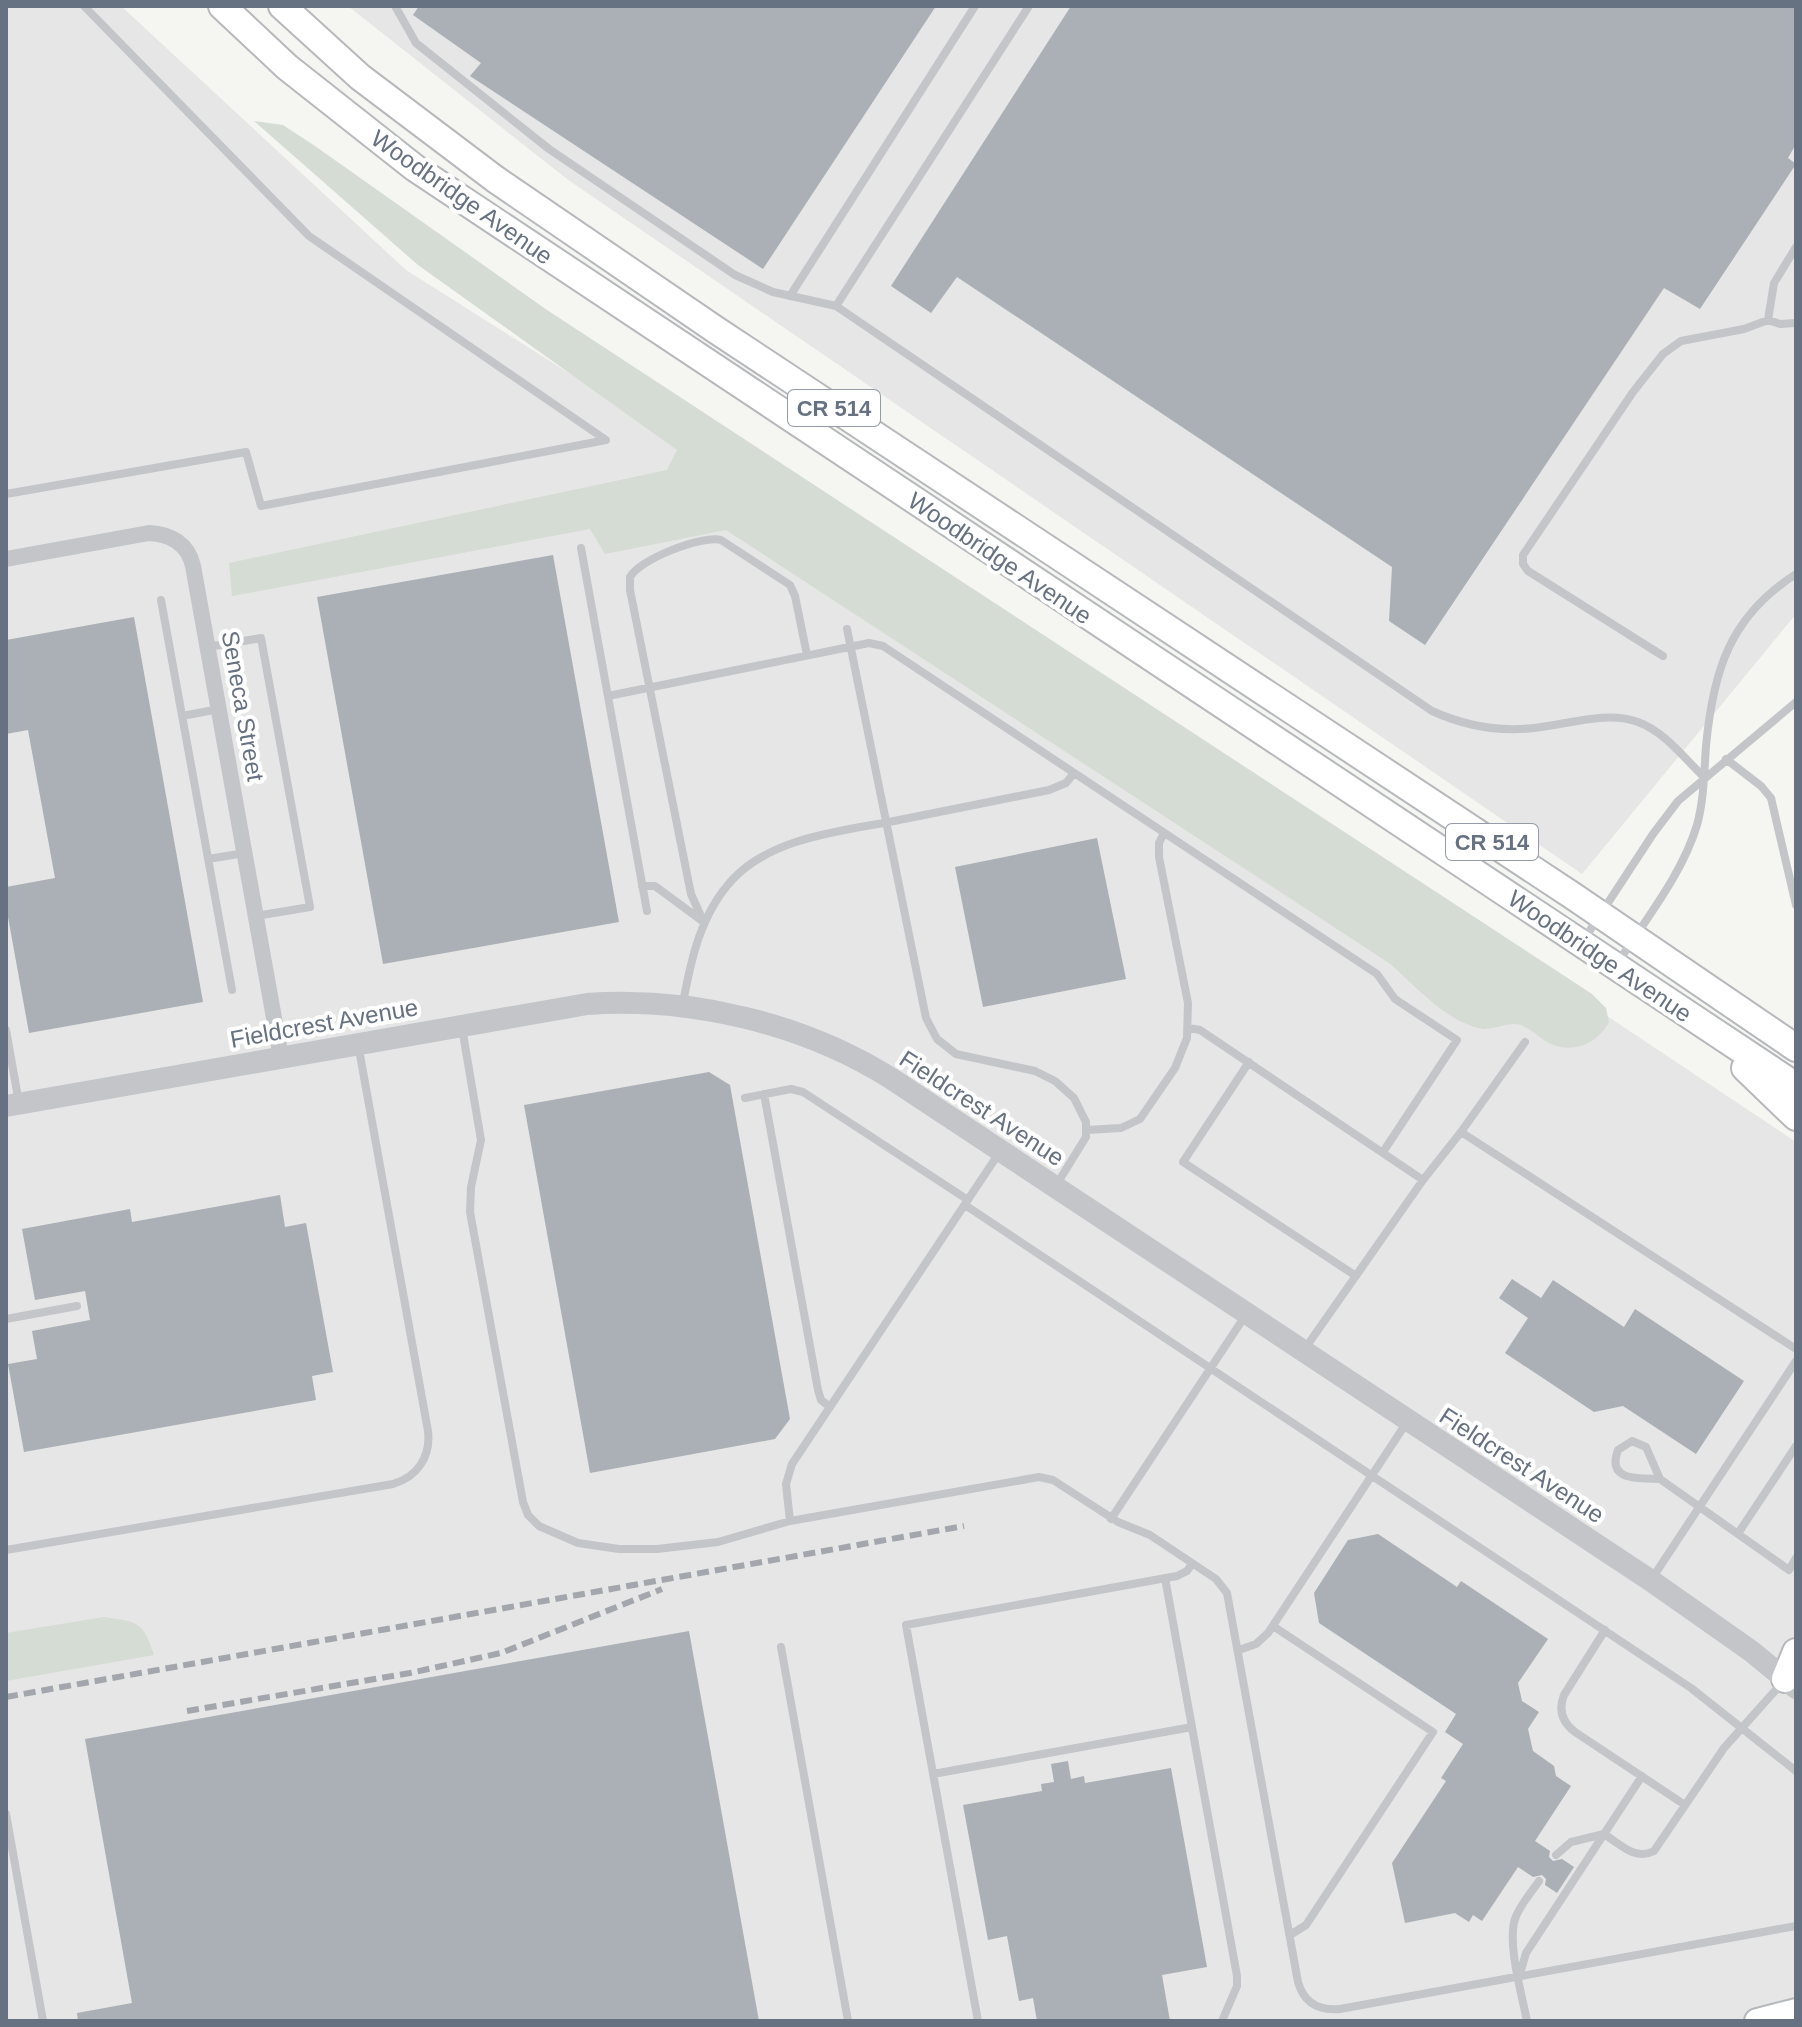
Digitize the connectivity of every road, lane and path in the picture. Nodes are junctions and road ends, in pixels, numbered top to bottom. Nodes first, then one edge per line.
1 (84, 6) edge
2 (222, 6) edge
3 (282, 6) edge
4 (395, 6) edge
5 (975, 6) edge
6 (1029, 6) edge
7 (1796, 247) edge
8 (790, 296) junction
9 (836, 306) junction
10 (1768, 320) junction
11 (1796, 323) edge
12 (6, 494) edge
13 (581, 548) dead end
14 (6, 559) edge
15 (1796, 574) edge
16 (161, 600) dead end
17 (847, 629) dead end
18 (208, 647) junction
19 (851, 647) junction
20 (807, 655) junction
21 (1663, 656) dead end
22 (649, 687) junction
23 (608, 696) junction
24 (1796, 702) edge
25 (219, 709) junction
26 (182, 716) junction
27 (1726, 759) junction
28 (1074, 773) junction
29 (1704, 777) junction
30 (886, 823) junction
31 (1164, 833) junction
32 (245, 853) junction
33 (208, 859) junction
34 (642, 886) junction
35 (1796, 905) edge
36 (647, 911) dead end
37 (1600, 915) junction
38 (256, 916) junction
39 (704, 923) junction
40 (1633, 939) junction
41 (1581, 943) junction
42 (1616, 966) junction
43 (1650, 989) junction
44 (232, 990) dead end
45 (683, 1007) junction
46 (461, 1025) junction
47 (1189, 1028) junction
48 (6, 1030) edge
49 (1525, 1042) dead end
50 (358, 1043) junction
51 (1796, 1048) edge
52 (281, 1057) junction
53 (1249, 1062) junction
54 (1796, 1086) edge
55 (764, 1094) junction
56 (745, 1098) dead end
57 (13, 1105) edge
58 (1796, 1117) edge
59 (1087, 1130) junction
60 (1461, 1132) junction
61 (1000, 1151) junction
62 (1383, 1152) junction
63 (1423, 1180) junction
64 (1055, 1187) junction
65 (966, 1203) junction
66 (1356, 1276) junction
67 (77, 1306) dead end
68 (1246, 1314) junction
69 (6, 1319) edge
70 (1796, 1349) edge
71 (1303, 1352) junction
72 (1796, 1361) edge
73 (1210, 1368) junction
74 (830, 1407) junction
75 (1408, 1421) junction
76 (1796, 1446) edge
77 (1372, 1476) junction
78 (1660, 1479) junction
79 (1699, 1506) junction
80 (1111, 1519) junction
81 (790, 1521) junction
82 (1739, 1532) junction
83 (6, 1550) edge
84 (1796, 1558) edge
85 (1192, 1564) junction
86 (1165, 1578) junction
87 (1650, 1580) junction
88 (1273, 1626) junction
89 (1605, 1630) junction
90 (781, 1647) dead end
91 (1239, 1650) junction
92 (1796, 1652) edge
93 (1792, 1681) edge
94 (1192, 1727) junction
95 (1742, 1727) junction
96 (1796, 1771) edge
97 (933, 1774) junction
98 (1642, 1776) junction
99 (1685, 1805) junction
100 (6, 1814) edge
101 (1604, 1834) junction
102 (1556, 1855) dead end
103 (1539, 1881) dead end
104 (1796, 1926) edge
105 (1290, 1935) junction
106 (1519, 1977) junction
107 (1796, 2011) edge
108 (43, 2021) edge
109 (848, 2021) edge
110 (978, 2021) edge
111 (1222, 2021) edge
112 (1527, 2021) edge
113 (1757, 2021) edge

1 - 12 lane
2 - 41 main road, Woodbridge Avenue / CR 514
3 - 37 main road, Woodbridge Avenue / CR 514
4 - 8 lane
5 - 8 lane
6 - 9 lane
7 - 10 lane
8 - 9 lane
9 - 29 lane
10 - 11 lane
10 - 21 lane
13 - 23 lane
14 - 18 street, Seneca Street
15 - 29 lane
16 - 26 lane
17 - 19 lane
18 - 25 street, Seneca Street
18 - 38 lane
19 - 20 lane
19 - 28 lane
19 - 30 lane
20 - 22 lane
20 - 22 lane
22 - 23 lane
22 - 39 lane
23 - 34 lane
24 - 27 lane
25 - 26 lane
25 - 32 street, Seneca Street
26 - 33 lane
27 - 29 lane
27 - 35 lane
28 - 30 lane
28 - 31 lane
29 - 37 lane
29 - 40 lane
30 - 39 lane
30 - 59 lane
31 - 47 lane
31 - 62 lane
32 - 33 lane
32 - 38 street, Seneca Street
33 - 44 lane
34 - 36 lane
34 - 39 lane
37 - 40 main road, Woodbridge Avenue / CR 514
37 - 41 lane
38 - 52 street, Seneca Street
39 - 45 lane
40 - 42 lane
40 - 51 main road, Woodbridge Avenue / CR 514
41 - 42 main road, Woodbridge Avenue / CR 514
42 - 43 main road, Woodbridge Avenue / CR 514
43 - 54 main road, Woodbridge Avenue / CR 514
43 - 58 main road
45 - 46 street, Fieldcrest Avenue
45 - 61 street, Fieldcrest Avenue
46 - 50 street, Fieldcrest Avenue
46 - 81 lane
47 - 53 lane
47 - 59 lane
48 - 57 lane
49 - 60 lane
50 - 52 street, Fieldcrest Avenue
50 - 83 lane
52 - 57 street, Fieldcrest Avenue
53 - 62 lane
53 - 66 lane
55 - 56 lane
55 - 65 lane
55 - 74 lane
59 - 64 lane
60 - 63 lane
60 - 70 lane
61 - 64 street, Fieldcrest Avenue
61 - 65 lane
62 - 63 lane
63 - 66 lane
64 - 68 street, Fieldcrest Avenue
65 - 73 lane
65 - 74 lane
66 - 71 lane
67 - 69 lane
68 - 71 street, Fieldcrest Avenue
68 - 73 lane
71 - 75 street, Fieldcrest Avenue
72 - 79 lane
73 - 77 lane
73 - 80 lane
74 - 81 lane
75 - 77 lane
75 - 87 street, Fieldcrest Avenue
76 - 82 lane
77 - 88 lane
77 - 89 lane
78 - 78 lane
78 - 79 lane
79 - 82 lane
79 - 87 lane
80 - 81 lane
80 - 85 lane
82 - 84 lane
85 - 86 lane
85 - 91 lane
86 - 94 lane
86 - 97 lane
87 - 93 street, Fieldcrest Avenue
88 - 91 lane
88 - 105 lane
89 - 95 lane
89 - 98 lane
90 - 109 lane
91 - 105 lane
92 - 93 main road
93 - 95 lane
94 - 97 lane
94 - 111 lane
95 - 96 lane
95 - 99 lane
97 - 110 lane
98 - 99 lane
98 - 101 lane
99 - 101 lane
100 - 108 lane
101 - 102 lane
101 - 106 lane
103 - 106 lane
104 - 106 lane
105 - 106 lane
106 - 112 lane
107 - 113 main road

